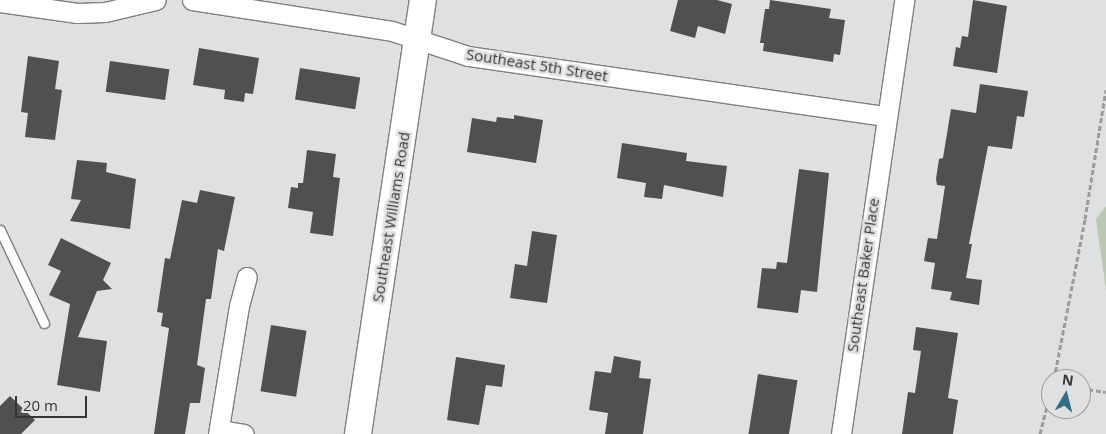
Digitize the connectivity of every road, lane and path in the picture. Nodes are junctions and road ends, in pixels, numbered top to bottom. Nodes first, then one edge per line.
1 (156, 0) edge
2 (192, 0) edge
3 (423, 0) edge
4 (904, 0) edge
5 (0, 2) edge
6 (417, 39) junction
7 (1106, 90) edge
8 (885, 116) junction
9 (0, 230) edge
10 (247, 277) dead end
11 (44, 322) dead end
12 (1056, 369) edge
13 (1091, 390) edge
14 (1106, 392) edge
15 (1044, 419) edge
16 (219, 432) edge
17 (244, 434) edge
18 (358, 434) edge
19 (841, 434) edge
20 (1040, 434) edge

1 - 5 street
2 - 6 street, Southeast 5th Street
3 - 6 street, Southeast Williams Road
4 - 8 street, Southeast Baker Place
6 - 8 street, Southeast 5th Street
6 - 18 street, Southeast Williams Road
7 - 12 path
8 - 19 street, Southeast Baker Place
9 - 11 lane
10 - 16 street
13 - 14 path
15 - 20 path
16 - 17 street

